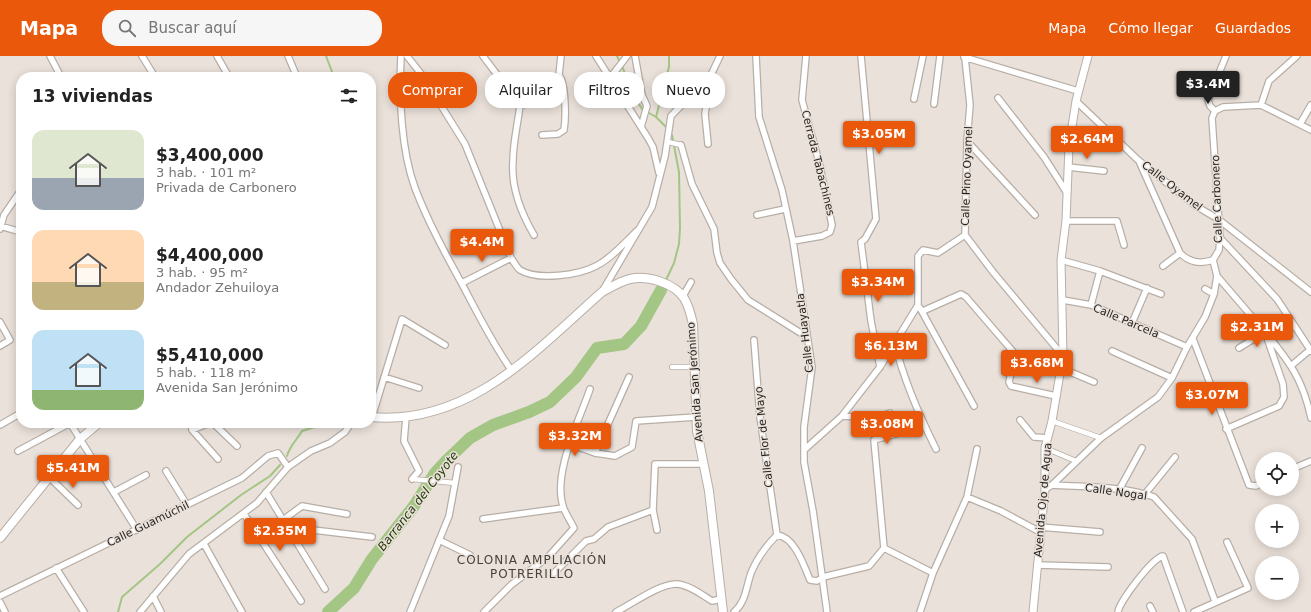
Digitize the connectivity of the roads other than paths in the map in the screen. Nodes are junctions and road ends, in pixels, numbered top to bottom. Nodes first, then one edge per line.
1 (50, 56) edge
2 (142, 56) edge
3 (217, 56) edge
4 (288, 56) edge
5 (401, 56) edge
6 (407, 56) edge
7 (483, 56) edge
8 (561, 56) edge
9 (596, 56) edge
10 (627, 56) edge
11 (635, 56) edge
12 (720, 56) edge
13 (756, 56) edge
14 (806, 56) edge
15 (861, 56) edge
16 (923, 56) edge
17 (940, 56) edge
18 (1088, 56) edge
19 (1226, 56) edge
20 (1296, 56) edge
21 (964, 57) edge
22 (979, 59) edge
23 (58, 72) edge
24 (152, 72) edge
25 (226, 72) edge
26 (295, 72) edge
27 (495, 72) edge
28 (559, 72) edge
29 (606, 72) edge
30 (615, 72) edge
31 (712, 72) edge
32 (1078, 90) junction
33 (998, 98) dead end
34 (914, 99) dead end
35 (1076, 101) junction
36 (934, 104) dead end
37 (1260, 105) junction
38 (1311, 105) edge
39 (520, 108) edge
40 (564, 108) edge
41 (629, 108) edge
42 (679, 108) edge
43 (706, 108) edge
44 (1215, 111) junction
45 (1300, 124) junction
46 (641, 127) junction
47 (1311, 130) edge
48 (542, 135) dead end
49 (967, 141) junction
50 (668, 142) junction
51 (708, 144) dead end
52 (681, 145) joint
53 (1138, 160) junction
54 (1068, 167) junction
55 (1104, 171) dead end
56 (660, 174) junction
57 (1067, 193) junction
58 (16, 197) edge
59 (785, 209) junction
60 (757, 215) dead end
61 (1035, 215) dead end
62 (1218, 219) junction
63 (1066, 221) junction
64 (0, 226) edge
65 (0, 229) edge
66 (16, 230) edge
67 (638, 230) junction
68 (534, 235) dead end
69 (965, 235) junction
70 (1220, 238) junction
71 (793, 241) junction
72 (1124, 245) dead end
73 (1180, 253) junction
74 (511, 258) junction
75 (1061, 260) junction
76 (1213, 260) junction
77 (1162, 266) dead end
78 (1100, 271) junction
79 (1217, 276) junction
80 (691, 282) dead end
81 (462, 283) junction
82 (1146, 288) junction
83 (1205, 289) dead end
84 (602, 292) junction
85 (1311, 292) edge
86 (1161, 294) dead end
87 (1214, 294) junction
88 (683, 296) junction
89 (1063, 300) junction
90 (918, 305) junction
91 (1091, 305) junction
92 (923, 311) junction
93 (0, 322) edge
94 (1132, 323) junction
95 (1265, 332) junction
96 (807, 337) junction
97 (1193, 339) junction
98 (754, 340) dead end
99 (895, 344) junction
100 (446, 345) dead end
101 (0, 346) edge
102 (1187, 347) junction
103 (1239, 348) dead end
104 (1311, 350) edge
105 (1112, 351) dead end
106 (1063, 356) junction
107 (1292, 366) junction
108 (672, 367) dead end
109 (694, 367) junction
110 (880, 367) junction
111 (1060, 368) junction
112 (512, 371) junction
113 (384, 377) junction
114 (629, 377) dead end
115 (1172, 378) junction
116 (1094, 382) dead end
117 (418, 388) dead end
118 (590, 389) dead end
119 (1056, 396) junction
120 (376, 402) edge
121 (974, 406) dead end
122 (890, 412) dead end
123 (16, 416) edge
124 (842, 416) junction
125 (376, 417) edge
126 (406, 417) junction
127 (696, 417) junction
128 (1311, 418) edge
129 (1020, 420) dead end
130 (1052, 421) junction
131 (0, 425) edge
132 (61, 428) edge
133 (73, 428) edge
134 (93, 428) edge
135 (197, 428) edge
136 (218, 428) edge
137 (348, 428) edge
138 (1226, 429) junction
139 (192, 430) joint
140 (896, 434) dead end
141 (1048, 438) junction
142 (1101, 438) junction
143 (80, 439) junction
144 (570, 444) junction
145 (237, 446) dead end
146 (1045, 448) junction
147 (1142, 448) dead end
148 (936, 449) dead end
149 (977, 449) dead end
150 (804, 450) junction
151 (18, 451) dead end
152 (595, 453) junction
153 (1175, 457) dead end
154 (218, 458) dead end
155 (1076, 461) junction
156 (1311, 461) edge
157 (702, 464) junction
158 (1299, 466) edge
159 (288, 467) junction
160 (458, 467) dead end
161 (166, 471) dead end
162 (146, 475) dead end
163 (49, 477) junction
164 (414, 480) joint
165 (454, 483) junction
166 (1052, 485) junction
167 (1255, 486) edge
168 (1045, 489) junction
169 (1119, 490) junction
170 (114, 492) junction
171 (266, 492) junction
172 (1145, 494) junction
173 (967, 497) junction
174 (78, 505) dead end
175 (187, 505) junction
176 (563, 508) junction
177 (652, 510) junction
178 (244, 514) junction
179 (347, 514) dead end
180 (484, 519) dead end
181 (282, 520) junction
182 (288, 527) junction
183 (1040, 529) junction
184 (137, 530) junction
185 (657, 530) dead end
186 (1100, 532) dead end
187 (777, 535) junction
188 (372, 537) dead end
189 (0, 538) edge
190 (439, 540) junction
191 (1227, 542) dead end
192 (204, 544) junction
193 (884, 548) junction
194 (470, 555) dead end
195 (1037, 565) junction
196 (1108, 566) dead end
197 (56, 568) junction
198 (933, 573) junction
199 (553, 574) dead end
200 (823, 577) junction
201 (326, 589) dead end
202 (0, 596) edge
203 (153, 596) junction
204 (721, 599) junction
205 (301, 601) dead end
206 (1215, 601) junction
207 (0, 602) edge
208 (5, 612) edge
209 (84, 612) edge
210 (140, 612) edge
211 (161, 612) edge
212 (242, 612) edge
213 (410, 612) edge
214 (484, 612) edge
215 (616, 612) edge
216 (723, 612) edge
217 (734, 612) edge
218 (827, 612) edge
219 (920, 612) edge
220 (1033, 612) edge
221 (1118, 612) edge
222 (1183, 612) edge
223 (1194, 612) edge

1 - 23 street
2 - 24 street
3 - 25 street
4 - 26 street
5 - 81 street
6 - 74 street
7 - 27 street
8 - 28 street
9 - 29 street
10 - 30 street
11 - 46 street
12 - 31 street
13 - 59 street, Calle Huayatla
14 - 71 street, Cerrada Tabachines
15 - 110 street
16 - 34 street
17 - 36 street
18 - 32 street, Avenida Ojo de Agua
19 - 44 street
20 - 37 street
21 - 22 street
21 - 49 street, Calle Pino Oyamel
22 - 32 street
32 - 35 street, Avenida Ojo de Agua
33 - 57 street
35 - 53 street, Calle Oyamel
35 - 54 street, Avenida Ojo de Agua
37 - 44 street
37 - 45 street
38 - 45 street
39 - 68 street
40 - 48 street
41 - 46 street
42 - 50 street
43 - 51 street
44 - 62 street, Calle Carbonero
45 - 47 street
46 - 56 street
49 - 61 street
49 - 69 street, Calle Pino Oyamel
50 - 52 street
50 - 56 street
52 - 96 street
53 - 62 street, Calle Oyamel
53 - 73 street
54 - 55 street
54 - 57 street, Avenida Ojo de Agua
56 - 67 street
57 - 63 street, Avenida Ojo de Agua
58 - 64 street
59 - 60 street
59 - 71 street, Calle Huayatla
62 - 70 street, Calle Carbonero
62 - 85 street, Calle Oyamel
63 - 72 street
63 - 75 street, Avenida Ojo de Agua
64 - 65 street
64 - 66 street
67 - 74 street
67 - 84 street
69 - 90 street
69 - 106 street, Calle Pino Oyamel
70 - 76 street, Calle Carbonero
70 - 104 street
71 - 96 street, Calle Huayatla
73 - 76 street
73 - 77 street
74 - 81 street
75 - 78 street
75 - 89 street, Avenida Ojo de Agua
76 - 79 street
78 - 82 street
78 - 91 street
79 - 87 street
79 - 95 street
80 - 88 street
81 - 112 street
82 - 86 street
82 - 94 street
83 - 87 street
84 - 88 main road
84 - 112 main road
87 - 97 street
88 - 109 main road, Avenida San Jerónimo
89 - 91 street, Calle Parcela
89 - 106 street, Avenida Ojo de Agua
90 - 92 street
90 - 99 street
91 - 94 street, Calle Parcela
92 - 119 street
92 - 121 street
93 - 101 street
94 - 102 street, Calle Parcela
95 - 103 street
95 - 107 street
95 - 138 street
96 - 150 street, Calle Huayatla
97 - 102 street
97 - 138 street
98 - 187 street, Calle Flor de Mayo
99 - 110 street
99 - 148 street
100 - 113 street
102 - 115 street
104 - 107 street
105 - 115 street
106 - 111 street, Avenida Ojo de Agua
107 - 128 street
108 - 109 street
109 - 127 main road, Avenida San Jerónimo
110 - 124 street
111 - 116 street
111 - 119 street, Avenida Ojo de Agua
112 - 126 main road
113 - 117 street
113 - 120 street
114 - 152 street
115 - 142 street
118 - 144 street
119 - 130 street, Avenida Ojo de Agua
122 - 124 street
123 - 131 street
124 - 150 street
125 - 126 main road
126 - 164 street
127 - 152 street
127 - 157 main road, Avenida San Jerónimo
129 - 141 street
130 - 141 street, Avenida Ojo de Agua
130 - 142 street
132 - 151 street
133 - 143 street
134 - 143 main road
135 - 139 street
136 - 145 street
137 - 159 street
138 - 167 street
139 - 154 street
140 - 193 street
141 - 146 street, Avenida Ojo de Agua
142 - 155 street
143 - 163 main road
143 - 170 street
144 - 152 street
144 - 176 street
146 - 155 street
146 - 168 street, Avenida Ojo de Agua
147 - 169 street
149 - 173 street
150 - 200 street, Calle Huayatla
153 - 172 street
155 - 166 street
156 - 158 street
157 - 177 street
157 - 204 main road, Avenida San Jerónimo
159 - 171 street
159 - 175 street, Calle Guamúchil
160 - 165 street
161 - 175 street
162 - 170 street
163 - 174 street
163 - 189 main road
164 - 165 street
165 - 190 street
166 - 168 street
166 - 169 street, Calle Nogal
168 - 183 street, Avenida Ojo de Agua
169 - 172 street, Calle Nogal
170 - 184 street
171 - 178 street
171 - 181 street
172 - 206 street, Calle Nogal
173 - 183 street
173 - 198 street
175 - 184 street, Calle Guamúchil
176 - 180 street
176 - 214 street
177 - 185 street
177 - 199 street
178 - 192 street
178 - 205 street
179 - 181 street
181 - 182 street
182 - 188 street
182 - 201 street
183 - 186 street
183 - 195 street, Avenida Ojo de Agua
184 - 197 street, Calle Guamúchil
187 - 200 street
187 - 217 street
190 - 194 street
190 - 213 street
191 - 206 street
192 - 203 street
192 - 212 street
193 - 198 street
193 - 200 street
195 - 196 street
195 - 220 street, Avenida Ojo de Agua
197 - 202 street, Calle Guamúchil
197 - 209 street
198 - 219 street
200 - 218 street, Calle Huayatla
203 - 210 street
203 - 211 street
204 - 215 street
204 - 216 main road, Avenida San Jerónimo
206 - 223 street
207 - 208 street
221 - 222 street

